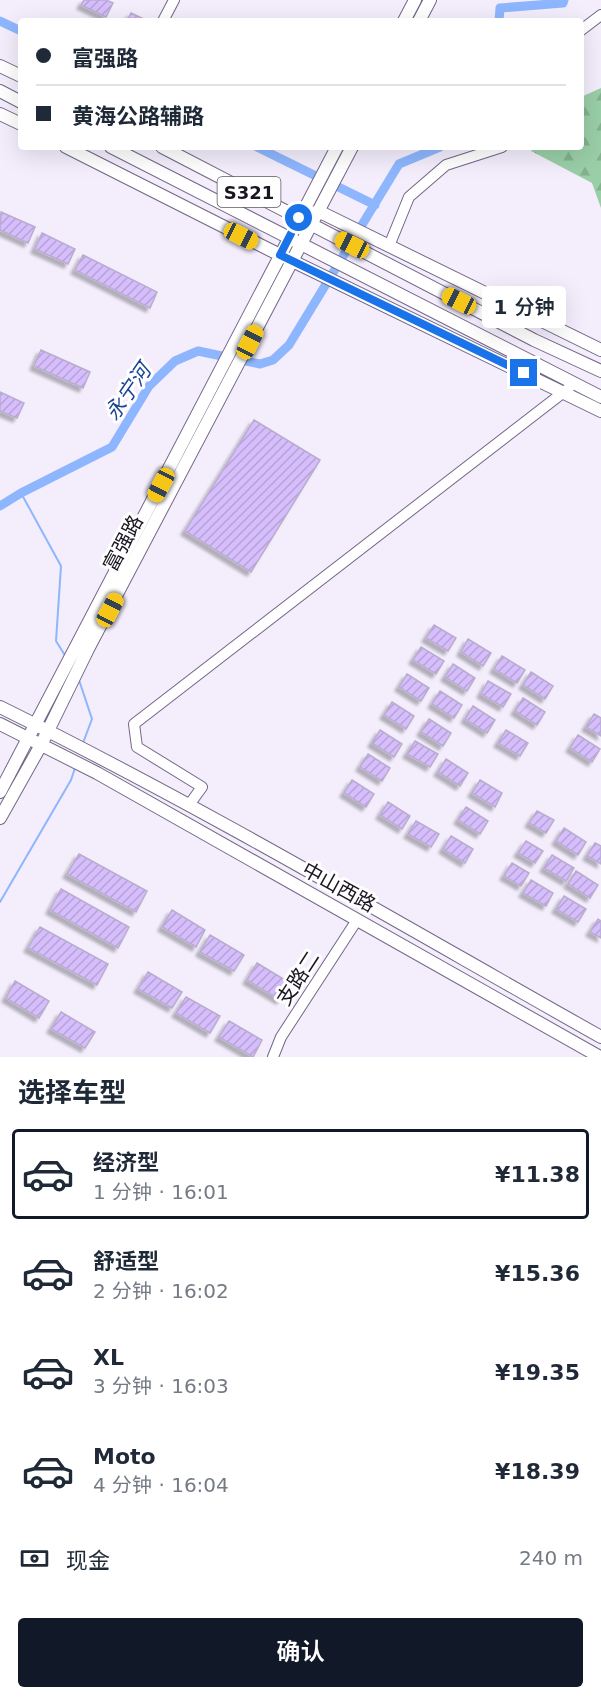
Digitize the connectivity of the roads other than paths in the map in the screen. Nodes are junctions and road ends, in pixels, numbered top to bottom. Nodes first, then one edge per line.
1 (174, 0) edge
2 (415, 0) edge
3 (430, 0) edge
4 (601, 15) edge
5 (165, 18) edge
6 (406, 18) edge
7 (421, 18) edge
8 (584, 28) edge
9 (0, 66) edge
10 (18, 75) edge
11 (0, 91) edge
12 (18, 100) edge
13 (0, 114) edge
14 (18, 123) edge
15 (72, 150) edge
16 (117, 150) edge
17 (168, 150) edge
18 (335, 150) edge
19 (350, 150) edge
20 (493, 150) edge
21 (318, 212) junction
22 (299, 218) junction
23 (311, 224) junction
24 (295, 240) junction
25 (389, 246) junction
26 (286, 258) junction
27 (244, 340) junction
28 (601, 350) edge
29 (601, 371) edge
30 (575, 384) junction
31 (564, 392) junction
32 (601, 397) edge
33 (601, 411) edge
34 (0, 707) edge
35 (0, 724) edge
36 (36, 725) junction
37 (48, 731) junction
38 (29, 739) junction
39 (41, 745) junction
40 (0, 792) edge
41 (189, 805) junction
42 (0, 818) edge
43 (357, 920) junction
44 (601, 1037) edge
45 (273, 1057) edge
46 (600, 1057) edge

1 - 5 street
2 - 6 main road
3 - 7 main road
4 - 8 street
9 - 10 main road
11 - 12 main road
13 - 14 main road
15 - 26 main road
16 - 24 main road, S321
17 - 22 main road, S321
18 - 22 main road
19 - 21 main road
20 - 25 street
21 - 22 main road
21 - 23 main road
21 - 25 main road
22 - 23 main road, S321
22 - 24 main road
23 - 24 main road
23 - 29 main road, S321
24 - 26 main road
24 - 30 main road, S321
25 - 28 main road
26 - 27 main road
26 - 31 main road
27 - 36 main road, 富强路
27 - 37 main road, 富强路
30 - 31 street
30 - 32 main road
31 - 33 main road
31 - 41 street
34 - 36 main road, 中山西路
35 - 38 main road, 中山西路
36 - 37 main road, 中山西路
36 - 38 main road
37 - 39 main road
37 - 41 main road, 中山西路
38 - 39 main road, 中山西路
38 - 40 main road
39 - 42 main road
39 - 43 main road, 中山西路
41 - 44 main road, 中山西路
43 - 45 street, 支路二
43 - 46 main road, 中山西路

